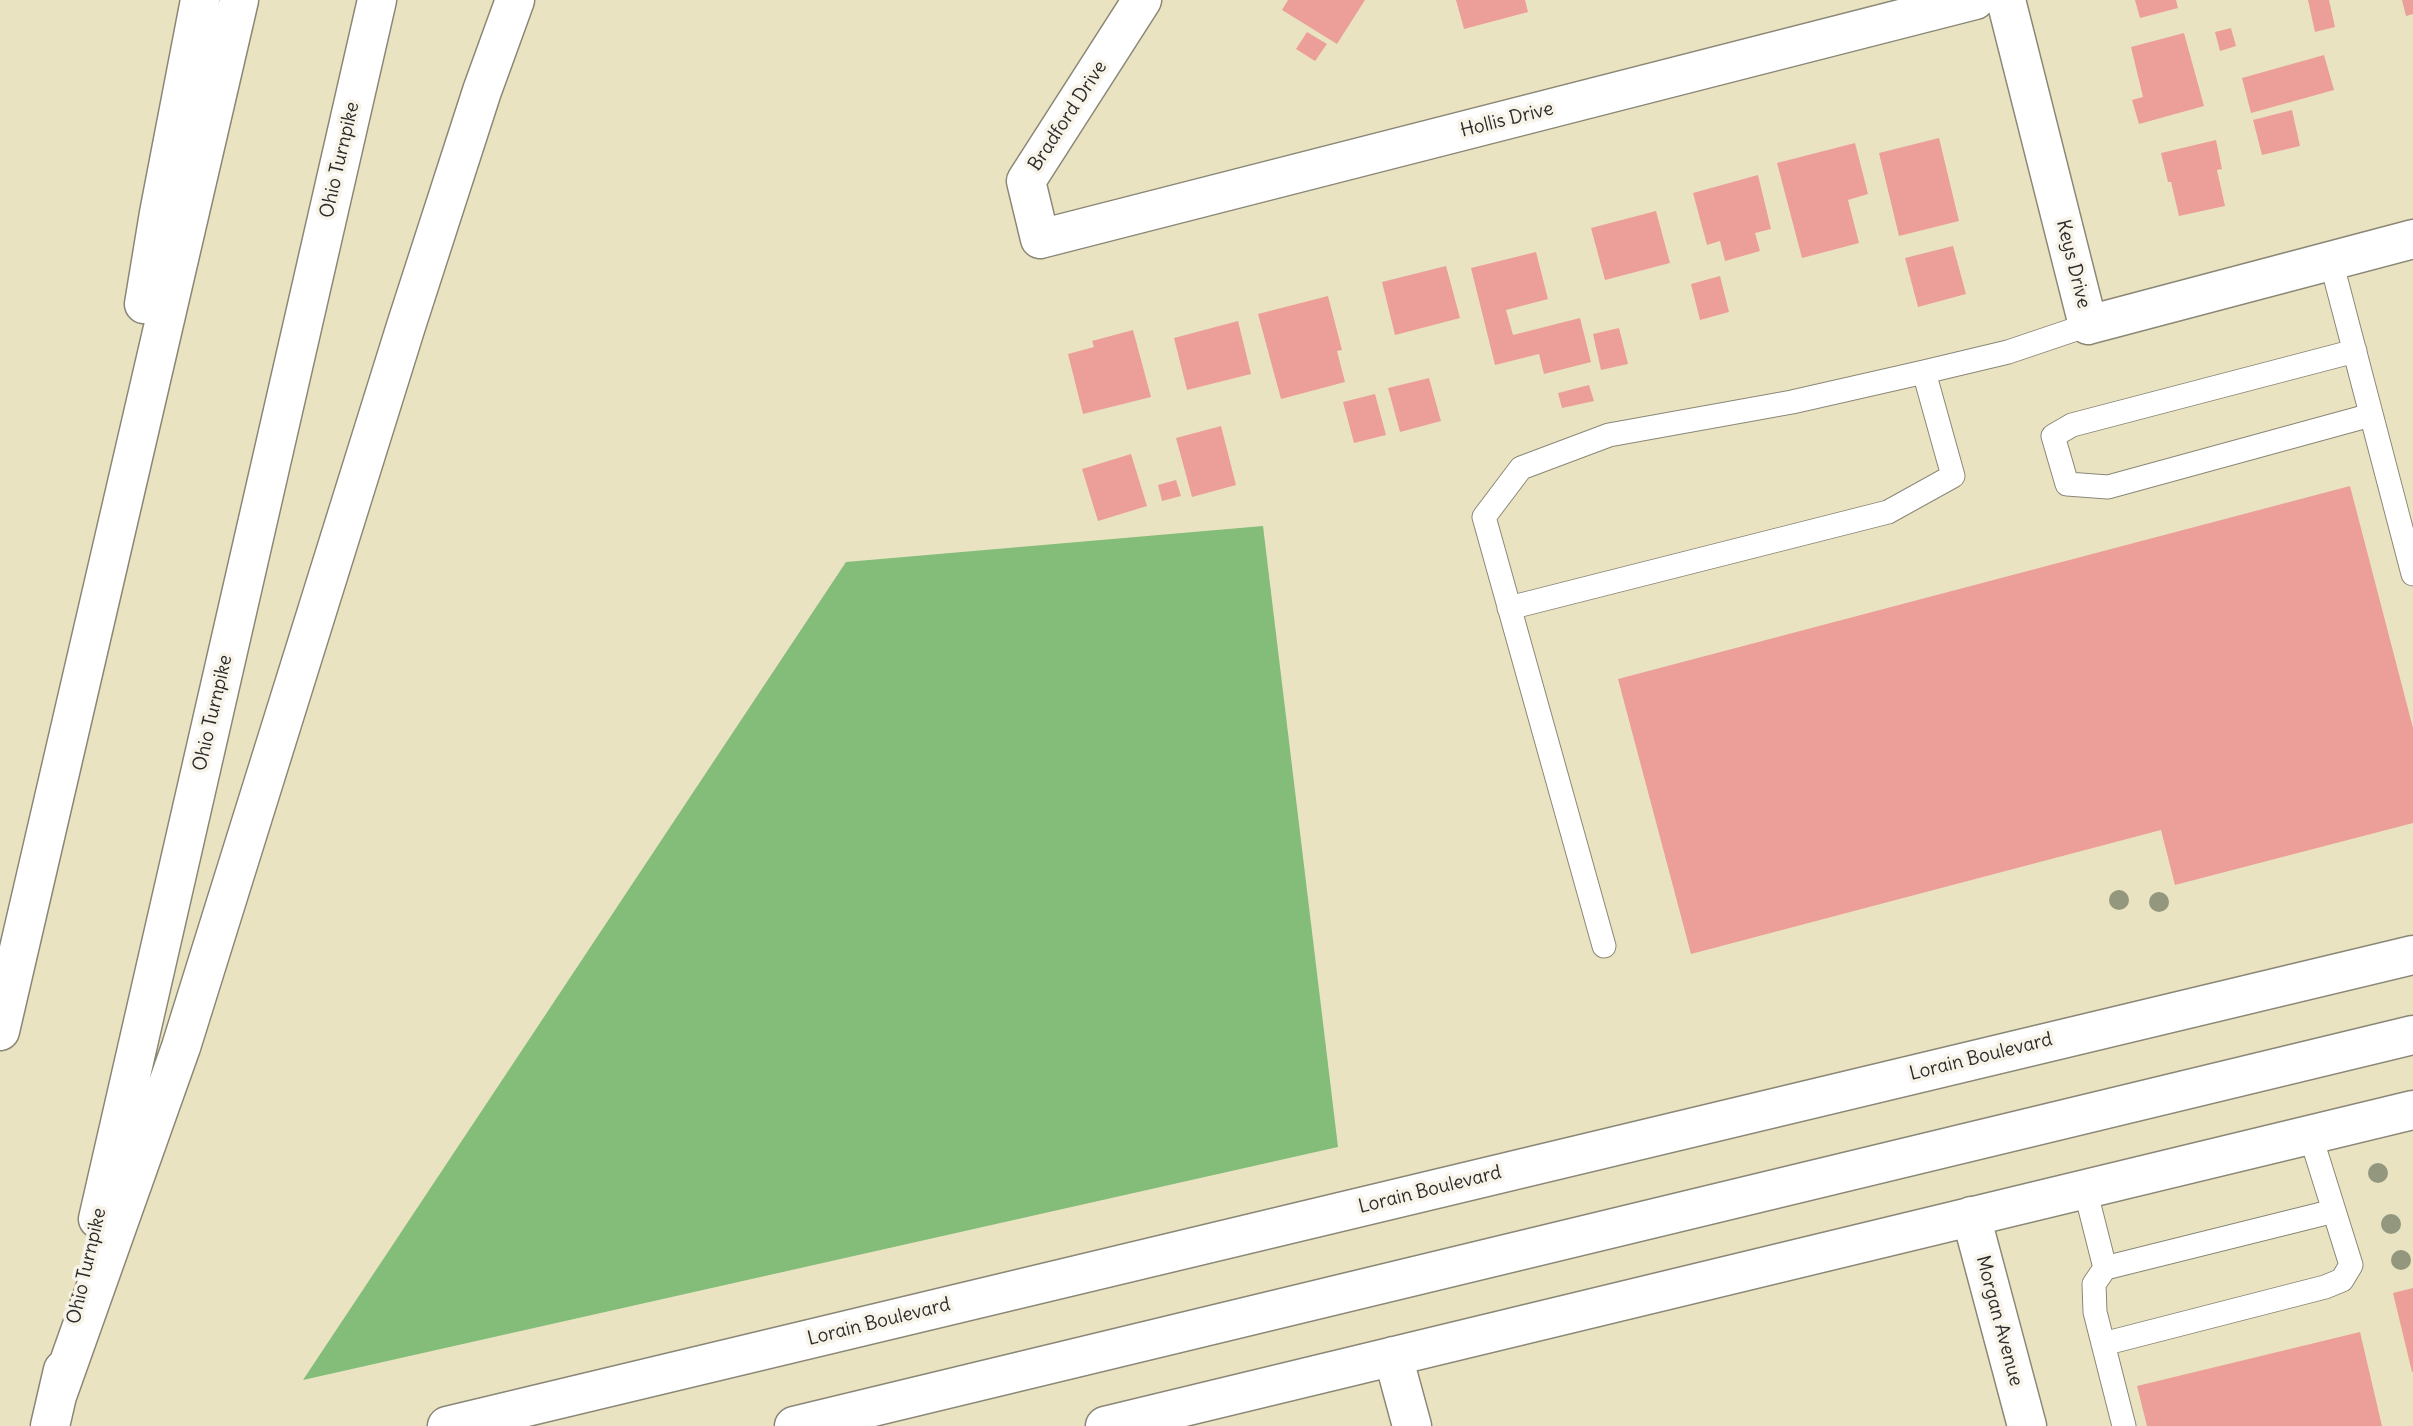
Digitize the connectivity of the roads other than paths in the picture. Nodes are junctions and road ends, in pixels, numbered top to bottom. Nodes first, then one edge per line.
1 (200, 0) edge
2 (239, 0) edge
3 (377, 0) edge
4 (515, 0) edge
5 (1142, 0) edge
6 (1975, 0) edge
7 (2006, 0) edge
8 (1040, 239) joint
9 (2413, 239) edge
10 (2331, 261) junction
11 (2088, 325) junction
12 (2355, 351) junction
13 (1924, 372) junction
14 (2371, 415) junction
15 (2413, 575) edge
16 (1509, 608) junction
17 (92, 628) junction
18 (1604, 946) dead end
19 (2413, 954) edge
20 (0, 1031) edge
21 (2413, 1035) edge
22 (2413, 1110) edge
23 (2310, 1134) junction
24 (2085, 1189) junction
25 (2334, 1211) junction
26 (1971, 1216) junction
27 (2105, 1268) junction
28 (2103, 1344) junction
29 (1393, 1356) junction
30 (54, 1411) edge
31 (447, 1426) edge
32 (794, 1426) edge
33 (1105, 1426) edge
34 (1412, 1426) edge
35 (2027, 1426) edge
36 (2124, 1426) edge

1 - 17 main road
2 - 17 main road
3 - 30 main road, Ohio Turnpike
4 - 30 main road
5 - 8 main road, Bradford Drive
6 - 8 main road, Hollis Drive
7 - 11 main road, Keys Drive
9 - 10 main road, Keys Drive
10 - 11 main road, Keys Drive
10 - 12 lane
11 - 13 lane
12 - 14 lane
12 - 14 lane
13 - 16 lane
13 - 16 lane
14 - 15 lane
16 - 18 lane
17 - 20 main road
19 - 31 main road, Lorain Boulevard
21 - 32 main road
22 - 23 main road
23 - 24 main road
23 - 25 lane
24 - 26 main road
24 - 27 lane
25 - 27 lane
25 - 28 lane
26 - 29 main road
26 - 35 main road, Morgan Avenue
27 - 28 lane
28 - 36 lane
29 - 33 main road
29 - 34 main road

